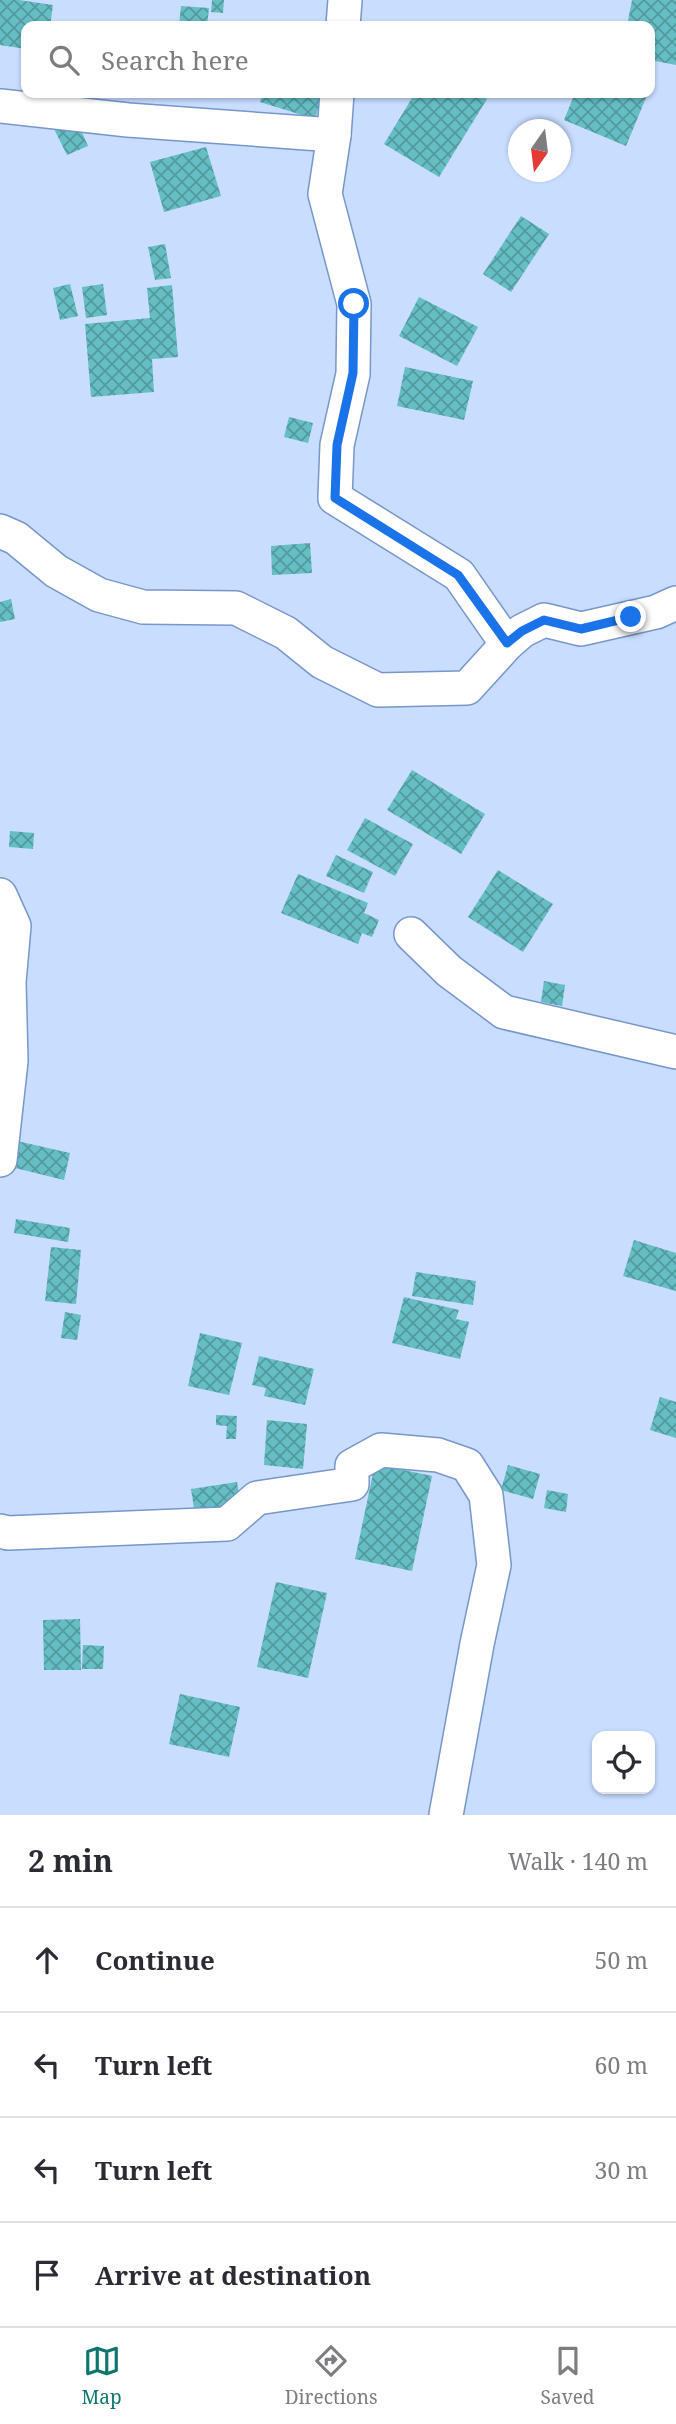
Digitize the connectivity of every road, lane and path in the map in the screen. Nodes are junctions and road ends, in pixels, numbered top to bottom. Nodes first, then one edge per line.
1 (345, 0) edge
2 (343, 21) edge
3 (337, 98) edge
4 (0, 106) edge
5 (334, 135) junction
6 (0, 531) edge
7 (676, 603) edge
8 (507, 643) junction
9 (0, 895) edge
10 (411, 934) dead end
11 (676, 1052) edge
12 (0, 1160) edge
13 (0, 1531) edge
14 (446, 1815) edge

1 - 2 street
3 - 5 street
4 - 5 street
5 - 8 street
6 - 8 street
7 - 8 street
9 - 12 street
10 - 11 street
13 - 14 street

